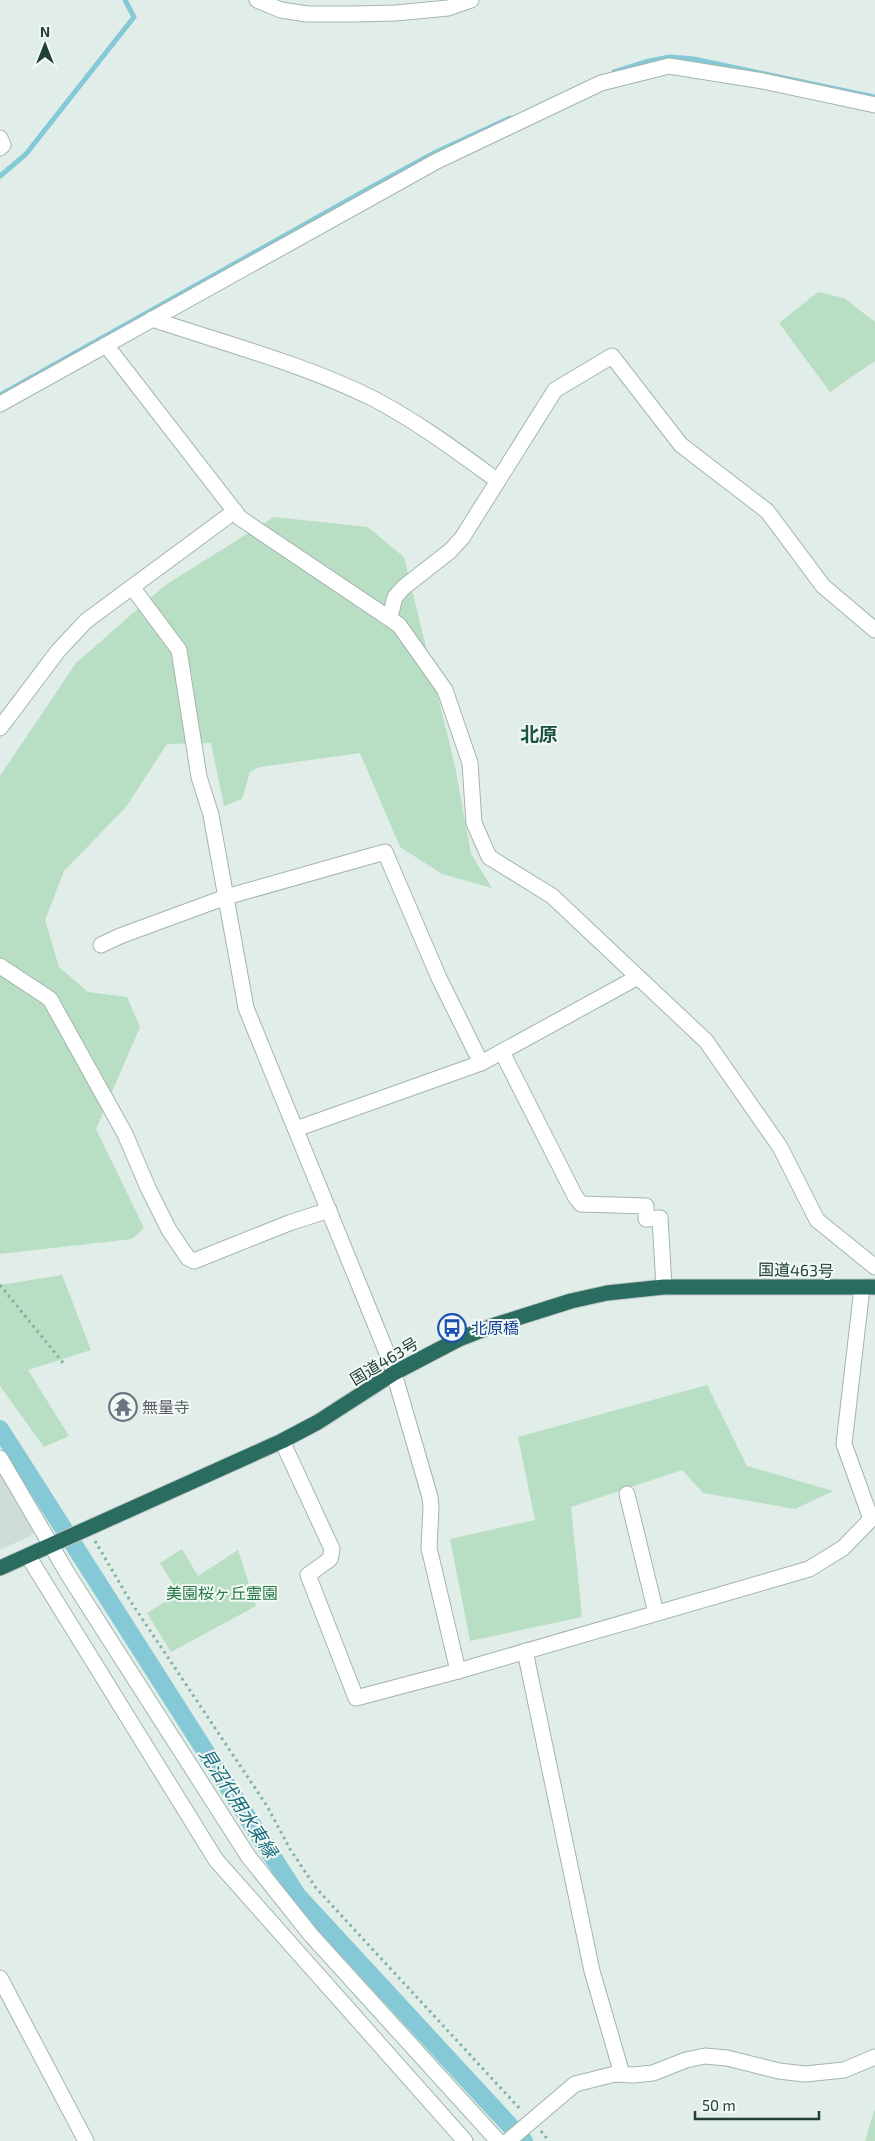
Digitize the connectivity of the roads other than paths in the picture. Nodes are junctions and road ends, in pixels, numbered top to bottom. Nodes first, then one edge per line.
1 (257, 0) edge
2 (471, 0) edge
3 (875, 105) edge
4 (0, 138) edge
5 (0, 148) edge
6 (152, 319) junction
7 (106, 345) junction
8 (0, 404) edge
9 (498, 480) junction
10 (235, 511) junction
11 (132, 587) junction
12 (390, 617) junction
13 (875, 630) edge
14 (0, 728) edge
15 (226, 897) junction
16 (101, 945) dead end
17 (0, 966) edge
18 (638, 977) junction
19 (502, 1052) junction
20 (481, 1063) junction
21 (296, 1130) junction
22 (328, 1210) junction
23 (875, 1267) edge
24 (664, 1287) junction
25 (869, 1288) edge
26 (394, 1373) junction
27 (282, 1441) junction
28 (0, 1458) edge
29 (627, 1494) dead end
30 (873, 1517) edge
31 (55, 1544) junction
32 (28, 1556) junction
33 (0, 1568) edge
34 (69, 1576) junction
35 (48, 1588) junction
36 (656, 1613) junction
37 (525, 1651) junction
38 (458, 1671) junction
39 (0, 1978) edge
40 (875, 2057) edge
41 (622, 2074) junction
42 (86, 2141) edge
43 (465, 2141) edge
44 (498, 2141) edge
45 (508, 2141) edge

1 - 2 street
3 - 6 street
4 - 5 street
6 - 7 street
6 - 9 street
7 - 8 street
7 - 10 street
9 - 12 street
9 - 13 street
10 - 11 street
10 - 12 street
11 - 14 street
11 - 15 street
12 - 18 street
15 - 16 street
15 - 20 street
15 - 21 street
17 - 22 street
18 - 19 street
18 - 23 street
19 - 20 street
19 - 24 street
20 - 21 street
21 - 22 street
22 - 26 street
24 - 25 highway, 国道463号
24 - 26 highway, 国道463号
25 - 30 street
26 - 27 highway, 国道463号
26 - 38 street
27 - 31 highway, 国道463号
27 - 38 street
28 - 31 street
29 - 36 street
30 - 36 street
31 - 32 highway, 国道463号
31 - 34 street
32 - 33 highway, 国道463号
32 - 35 street
34 - 35 street
34 - 44 street
35 - 43 street
36 - 37 street
37 - 38 street
37 - 41 street
39 - 42 street
40 - 41 street
41 - 45 street

